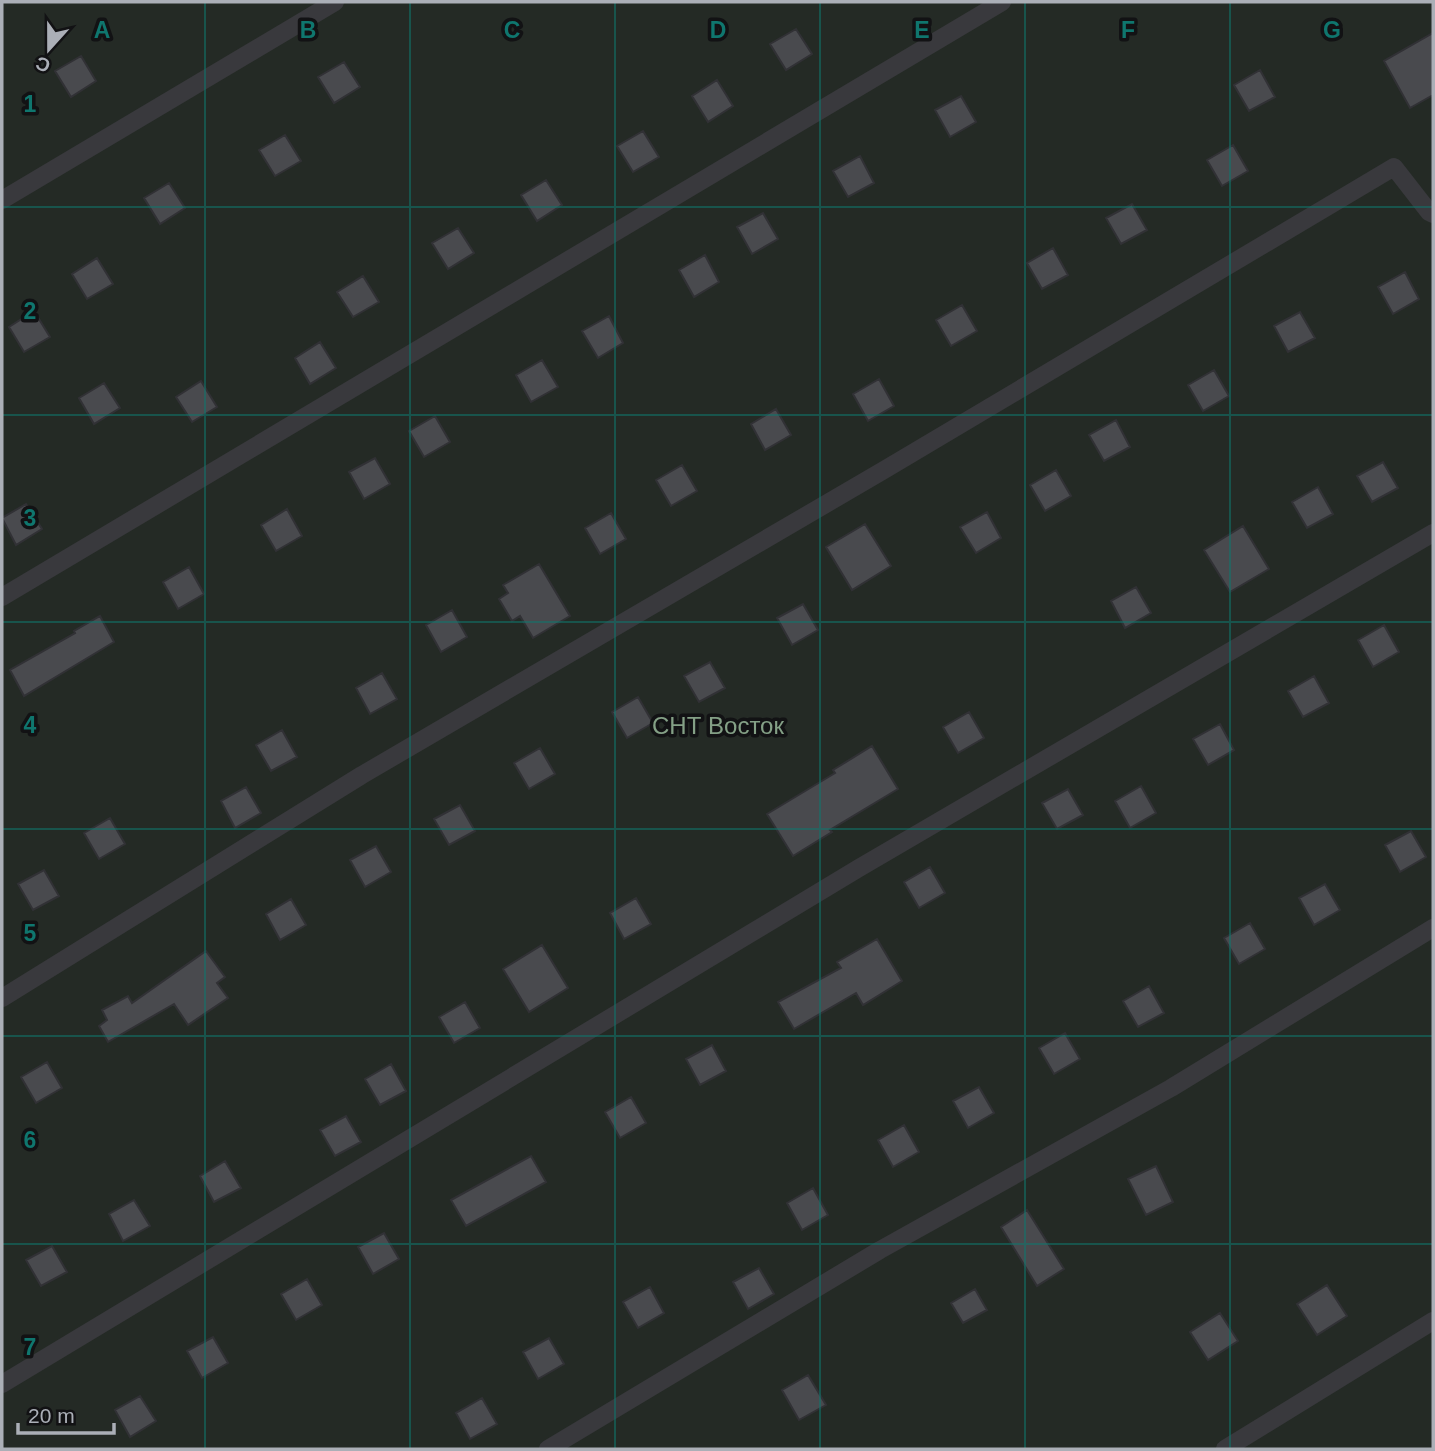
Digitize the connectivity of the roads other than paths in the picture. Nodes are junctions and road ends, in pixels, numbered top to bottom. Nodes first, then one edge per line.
1 (335, 2) edge
2 (1002, 2) edge
3 (2, 200) edge
4 (1433, 214) edge
5 (1433, 533) edge
6 (2, 597) edge
7 (1433, 928) edge
8 (2, 999) edge
9 (1433, 1321) edge
10 (2, 1384) edge
11 (548, 1449) edge
12 (1226, 1449) edge

1 - 3 lane
2 - 6 lane
4 - 8 lane
5 - 10 lane
7 - 11 lane
9 - 12 lane

